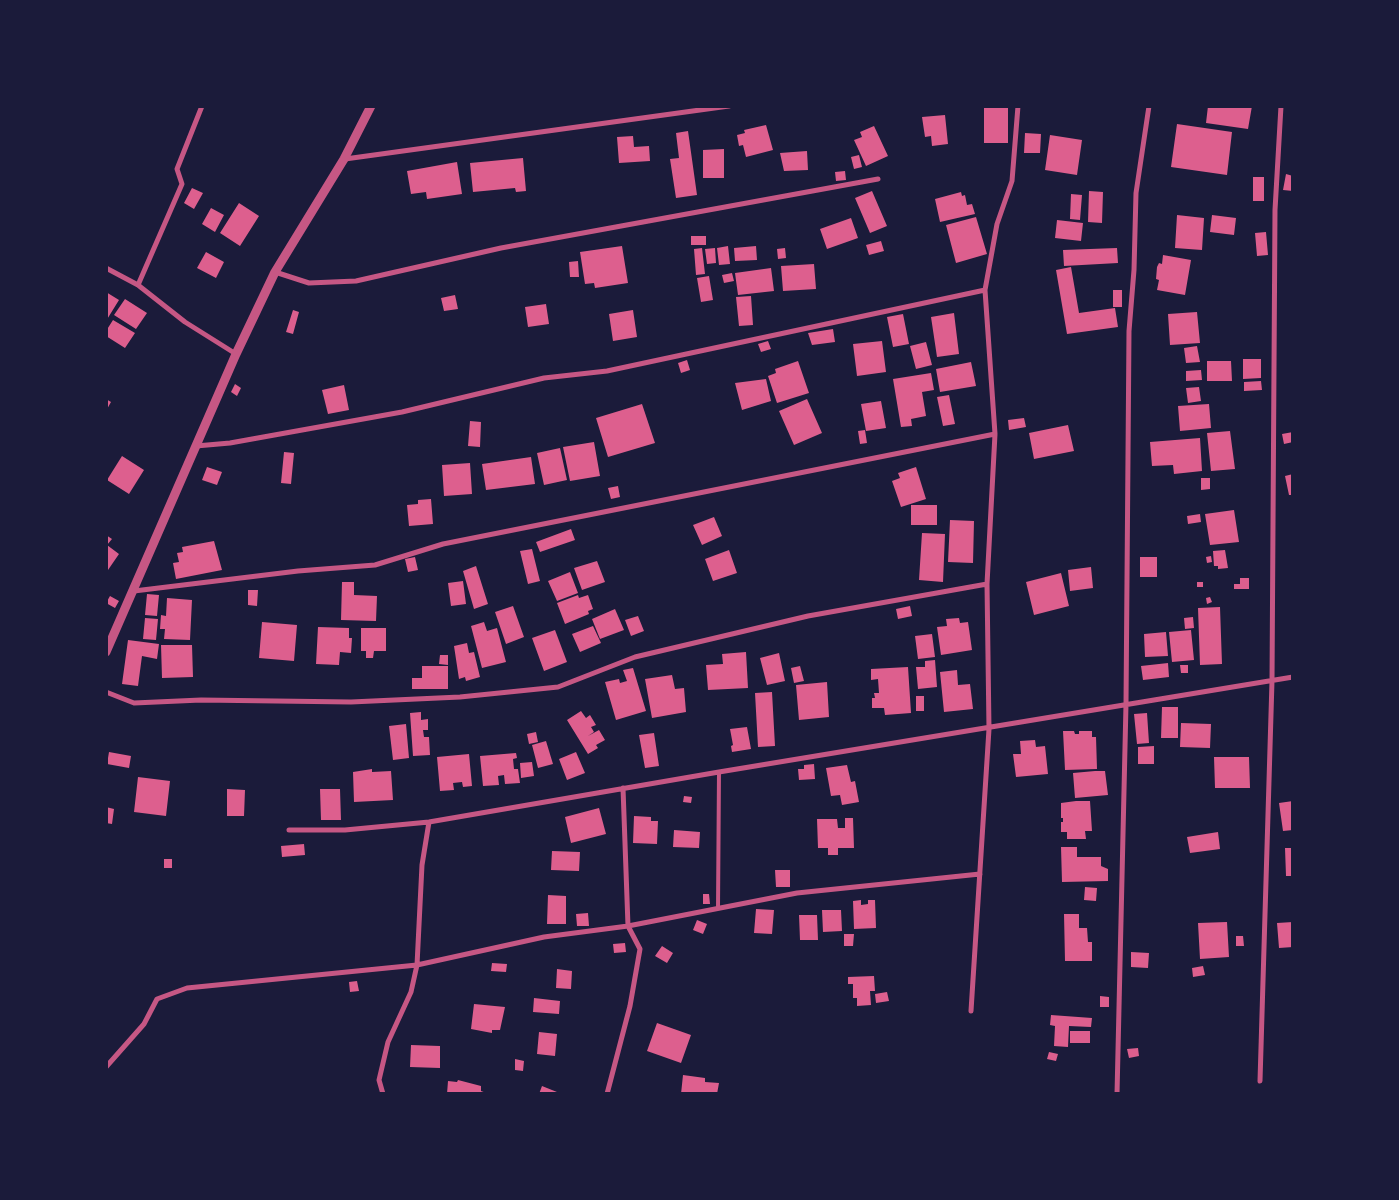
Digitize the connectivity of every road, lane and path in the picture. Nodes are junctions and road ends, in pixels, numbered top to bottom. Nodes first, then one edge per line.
1 (202, 106) edge
2 (371, 106) edge
3 (729, 106) edge
4 (1018, 106) edge
5 (1149, 106) edge
6 (1281, 106) edge
7 (344, 159) junction
8 (878, 179) dead end
9 (106, 268) edge
10 (275, 272) junction
11 (138, 285) junction
12 (985, 290) junction
13 (236, 354) junction
14 (995, 434) junction
15 (196, 446) junction
16 (987, 584) junction
17 (134, 591) junction
18 (106, 652) edge
19 (1293, 677) edge
20 (1272, 681) junction
21 (106, 692) edge
22 (1126, 704) junction
23 (989, 728) junction
24 (719, 772) junction
25 (623, 788) junction
26 (430, 822) junction
27 (289, 830) dead end
28 (980, 874) junction
29 (718, 908) junction
30 (628, 926) junction
31 (417, 965) junction
32 (971, 1011) dead end
33 (106, 1067) edge
34 (1260, 1081) dead end
35 (383, 1094) edge
36 (606, 1094) edge
37 (1117, 1094) edge

1 - 11 street
2 - 7 street
3 - 7 street
4 - 12 street
5 - 22 street
6 - 20 street
7 - 10 street
8 - 10 street
9 - 11 street
10 - 13 street
11 - 13 street
12 - 14 street
12 - 15 street
13 - 15 street
14 - 16 street
14 - 17 street
15 - 17 street
16 - 21 street
16 - 23 street
17 - 18 street
19 - 20 street
20 - 22 street
20 - 34 street
22 - 23 street
22 - 37 street
23 - 24 street
23 - 28 street
24 - 25 street
24 - 29 lane
25 - 26 street
25 - 30 street
26 - 27 street
26 - 31 street
28 - 29 street
28 - 32 street
29 - 30 street
30 - 31 street
30 - 36 street
31 - 33 street
31 - 35 street

